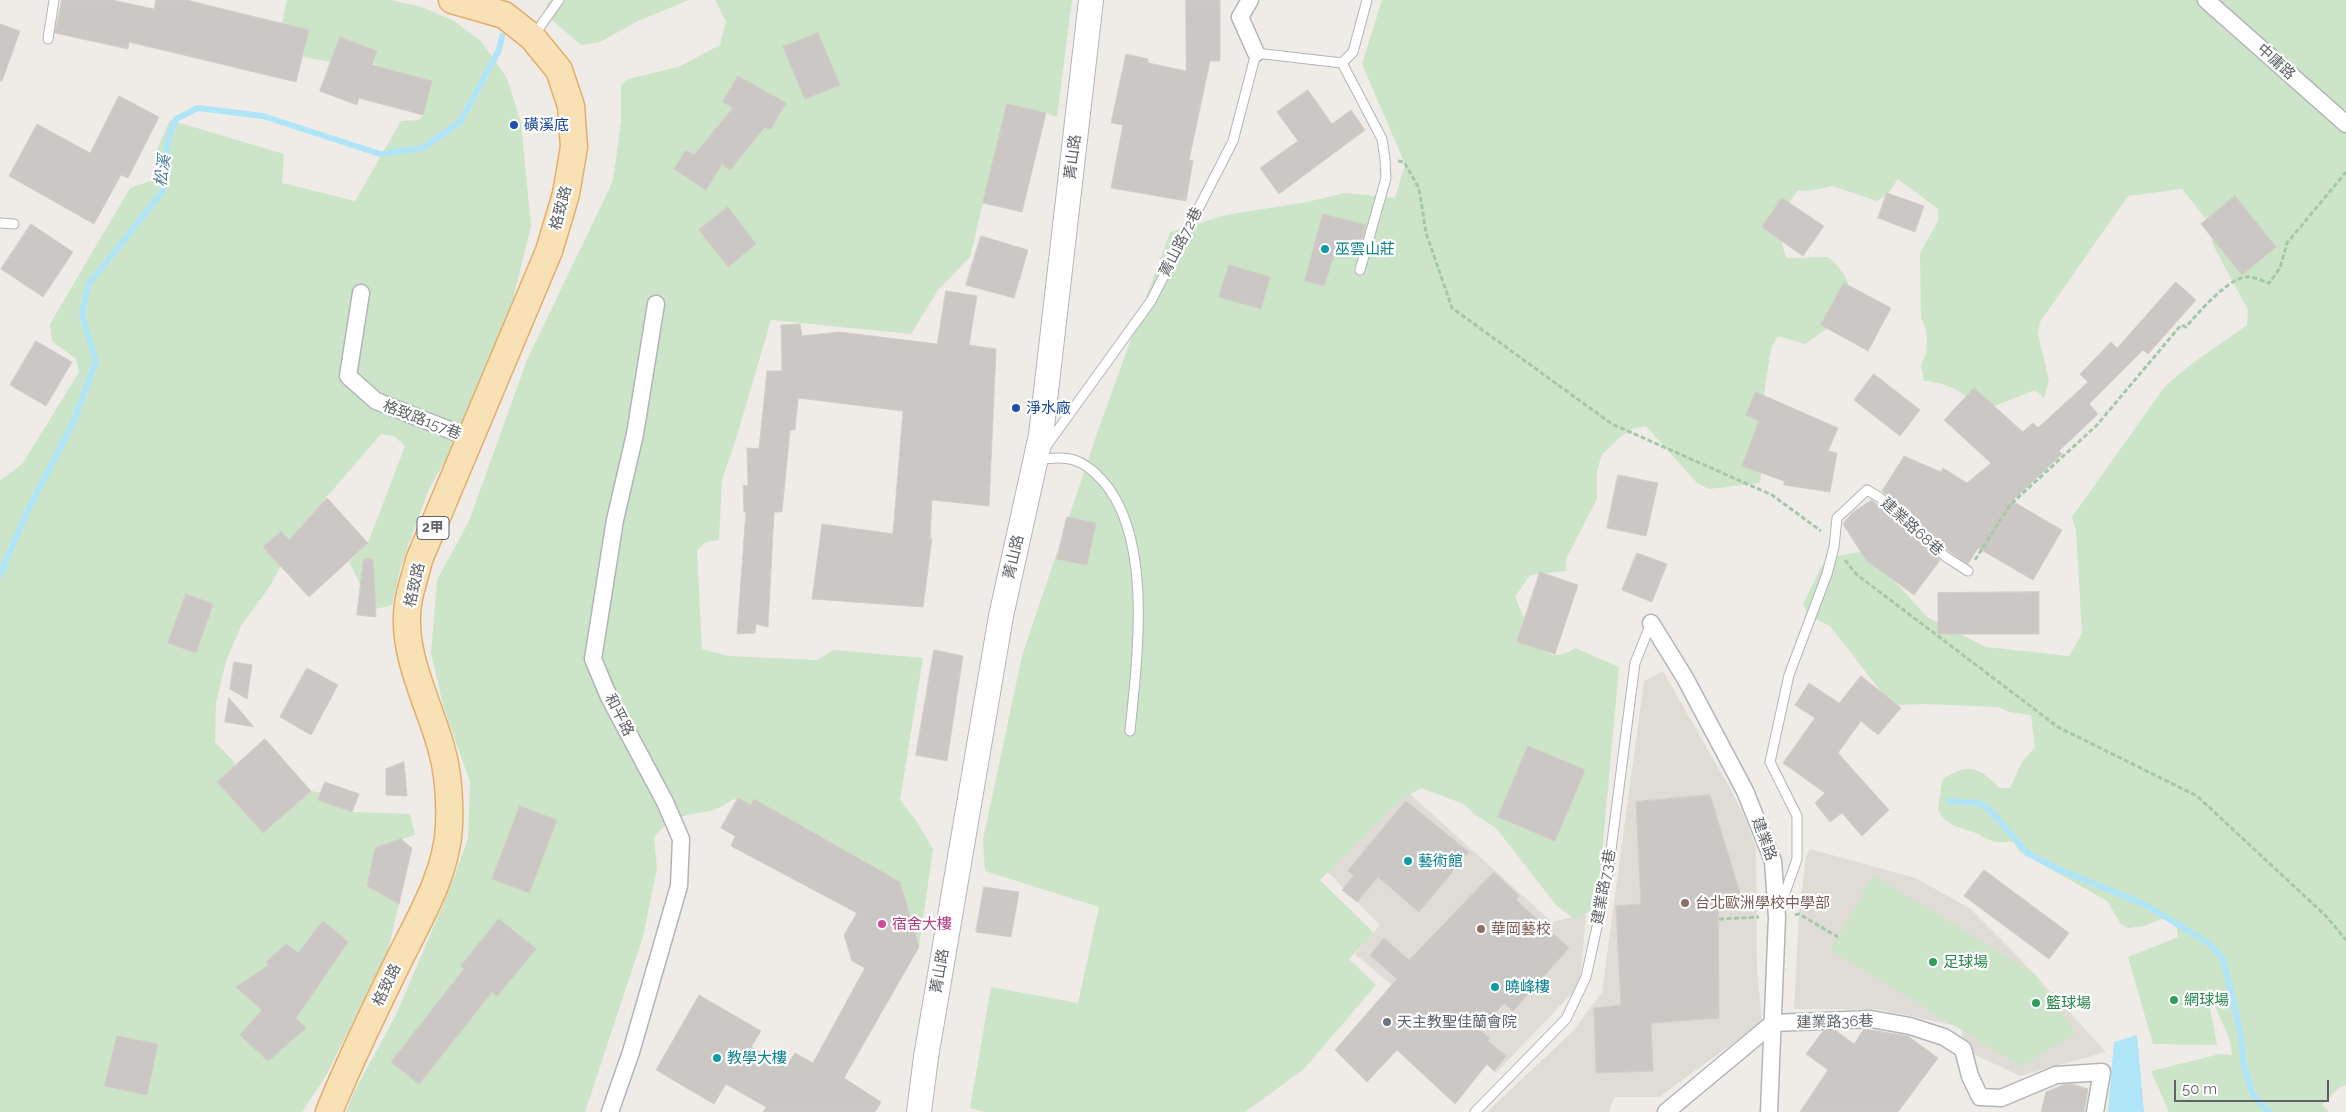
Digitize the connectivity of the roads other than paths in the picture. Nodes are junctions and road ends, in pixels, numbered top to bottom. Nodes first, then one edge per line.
1 (54, 0) edge
2 (452, 0) edge
3 (559, 0) edge
4 (1091, 0) edge
5 (1250, 0) edge
6 (1366, 0) edge
7 (2206, 0) edge
8 (532, 37) junction
9 (48, 39) dead end
10 (1256, 53) junction
11 (1342, 63) junction
12 (2346, 124) edge
13 (0, 223) edge
14 (14, 224) dead end
15 (1360, 270) dead end
16 (361, 293) dead end
17 (656, 304) dead end
18 (470, 438) junction
19 (1036, 461) junction
20 (1968, 571) road end
21 (1651, 623) joint
22 (1130, 731) dead end
23 (1777, 917) junction
24 (1773, 1023) junction
25 (329, 1112) edge
26 (610, 1112) edge
27 (919, 1112) edge
28 (1475, 1112) edge
29 (1666, 1112) edge
30 (1769, 1112) edge
31 (2095, 1112) edge

1 - 9 lane
2 - 8 main road, 格致路 / 2甲
3 - 8 lane
4 - 19 street, 菁山路
5 - 10 street
6 - 11 lane
7 - 12 street, 中庸路
8 - 18 main road, 格致路 / 2甲
10 - 11 lane
10 - 19 lane, 菁山路72巷
11 - 15 lane
13 - 14 lane
16 - 18 street, 格致路157巷
17 - 26 street, 和平路
18 - 25 main road, 格致路 / 2甲
19 - 22 lane
19 - 27 street, 菁山路
20 - 23 lane, 建業路68巷
21 - 23 street, 建業路
21 - 28 lane, 建業路73巷
23 - 24 street, 建業路
24 - 29 street
24 - 30 street, 建業路
24 - 31 street, 建業路36巷

